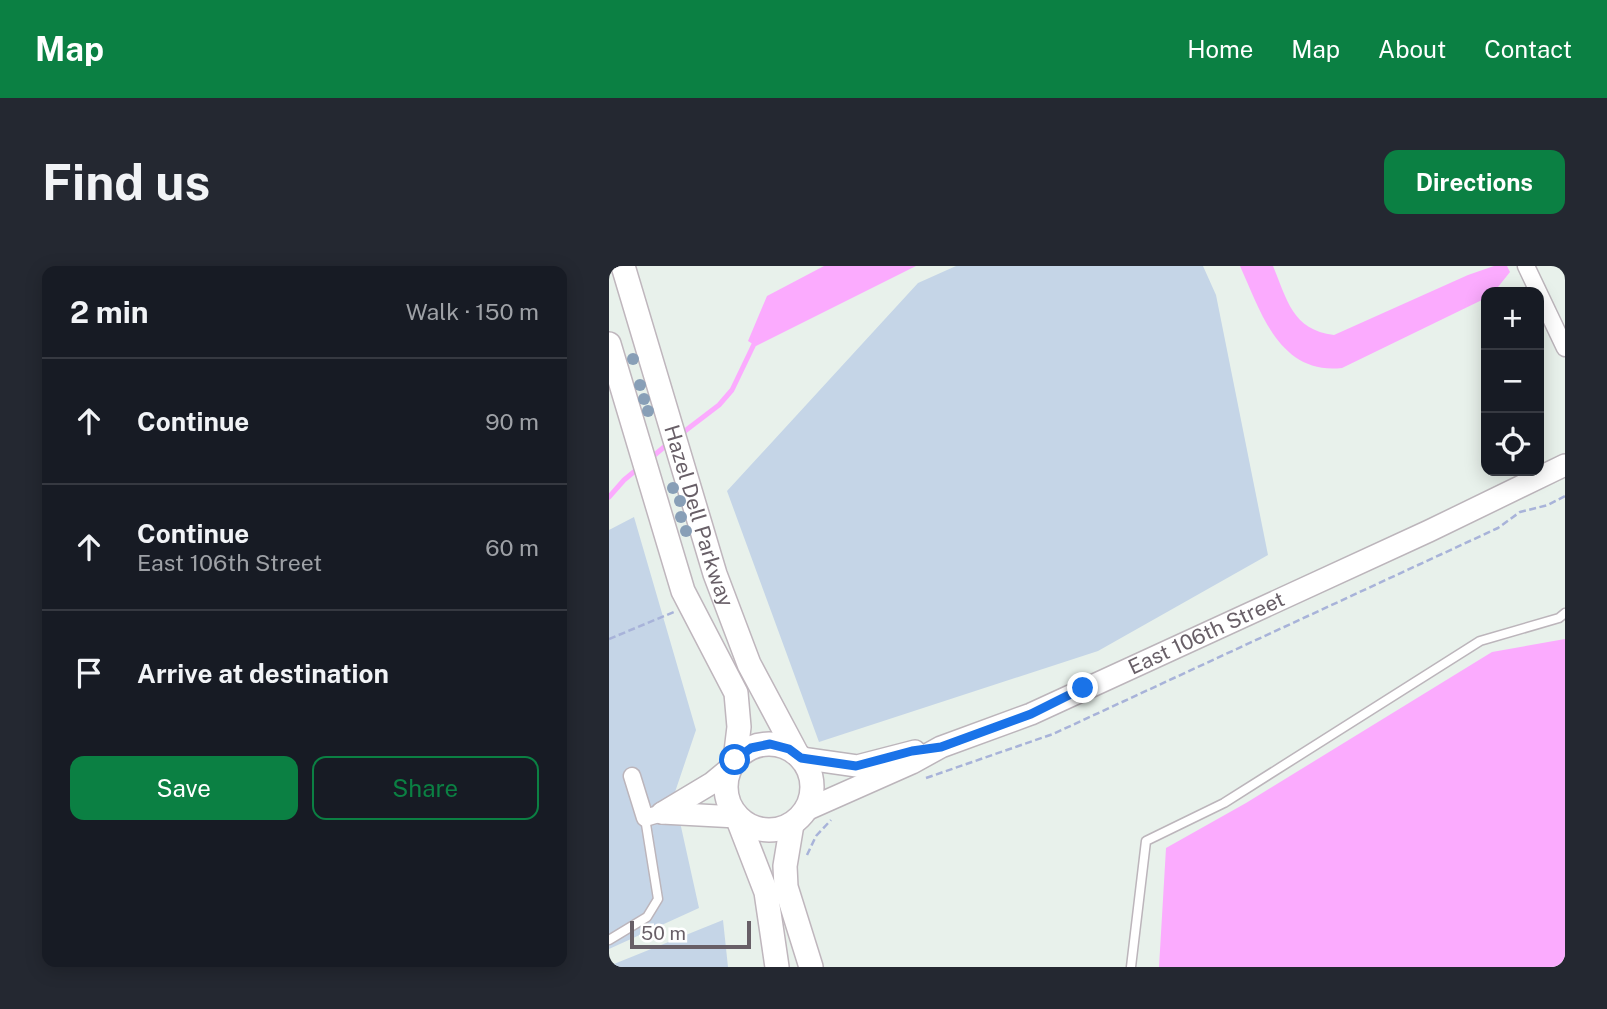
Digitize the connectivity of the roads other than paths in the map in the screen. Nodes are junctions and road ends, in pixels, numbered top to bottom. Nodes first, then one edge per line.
1 (623, 266) edge
2 (1526, 266) edge
3 (609, 344) edge
4 (1565, 348) edge
5 (1565, 465) edge
6 (1565, 613) edge
7 (941, 747) junction
8 (799, 756) junction
9 (732, 765) junction
10 (632, 776) dead end
11 (654, 816) junction
12 (737, 817) junction
13 (799, 817) junction
14 (609, 940) edge
15 (777, 967) edge
16 (811, 967) edge
17 (1131, 967) edge

1 - 8 main road, Hazel Dell Parkway
2 - 4 street
3 - 9 main road, Hazel Dell Parkway
5 - 7 street, East 106th Street
6 - 17 lane
7 - 8 street
7 - 13 street, East 106th Street
8 - 9 main road
8 - 13 main road
9 - 11 street
9 - 12 main road
10 - 11 street
11 - 12 street
11 - 14 lane
12 - 13 main road
12 - 15 main road
13 - 16 main road

